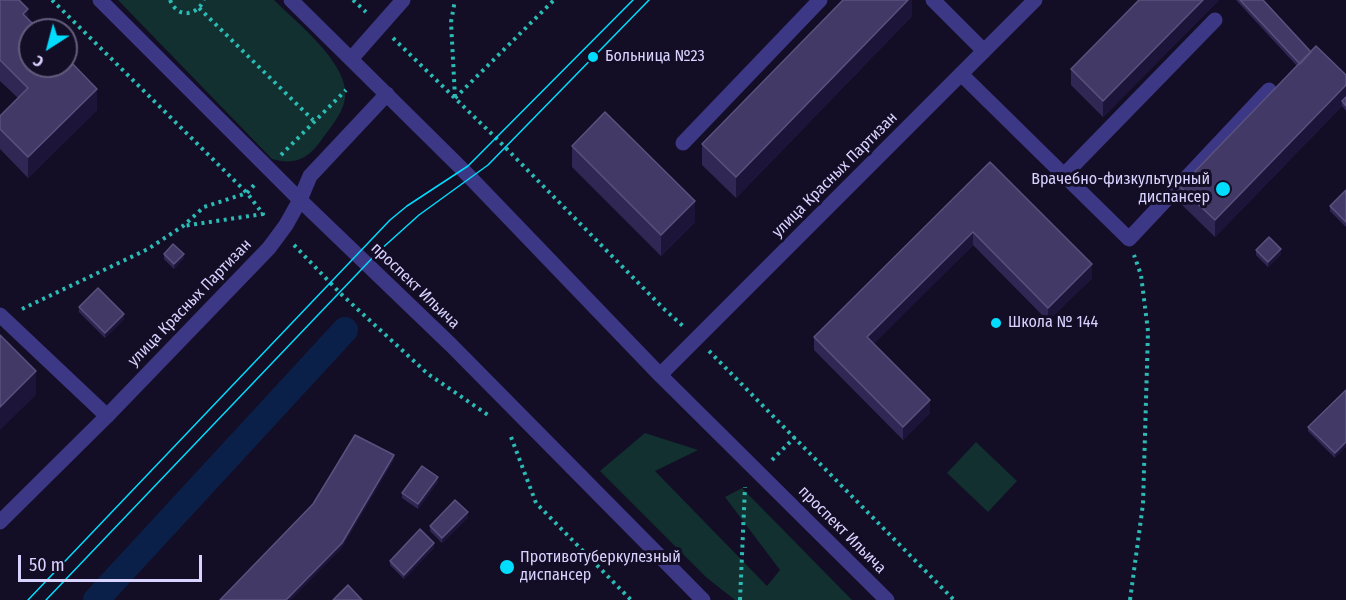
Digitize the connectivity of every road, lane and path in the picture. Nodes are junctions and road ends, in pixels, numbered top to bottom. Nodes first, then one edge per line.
1 (52, 0) edge
2 (100, 0) edge
3 (170, 0) edge
4 (204, 0) edge
5 (291, 0) edge
6 (353, 0) edge
7 (403, 0) edge
8 (455, 0) edge
9 (554, 0) edge
10 (820, 0) edge
11 (933, 0) edge
12 (1035, 0) edge
13 (199, 8) junction
14 (1215, 20) dead end
15 (381, 27) junction
16 (984, 51) junction
17 (351, 59) junction
18 (961, 74) junction
19 (346, 90) dead end
20 (1269, 90) dead end
21 (387, 94) junction
22 (455, 98) junction
23 (314, 120) junction
24 (683, 143) dead end
25 (276, 160) dead end
26 (1064, 175) junction
27 (258, 180) dead end
28 (247, 193) junction
29 (300, 200) junction
30 (183, 226) junction
31 (287, 238) dead end
32 (1129, 239) junction
33 (2, 316) edge
34 (697, 339) junction
35 (660, 375) junction
36 (107, 416) junction
37 (496, 420) dead end
38 (507, 433) dead end
39 (795, 437) junction
40 (770, 463) dead end
41 (745, 487) dead end
42 (0, 522) edge
43 (631, 600) edge
44 (703, 600) edge
45 (740, 600) edge
46 (887, 600) edge
47 (954, 600) edge
48 (1130, 600) edge

1 - 28 path
2 - 29 street, проспект Ильича
3 - 13 path
4 - 13 path
5 - 17 street, проспект Ильича
6 - 15 path
7 - 15 street
8 - 22 path
9 - 22 path
10 - 24 street
11 - 16 street
12 - 16 street, улица Красных Партизан
13 - 23 path
14 - 26 street
15 - 17 street
15 - 22 path
16 - 18 street, улица Красных Партизан
17 - 21 street, проспект Ильича
18 - 26 street
18 - 34 street, улица Красных Партизан
19 - 23 path
20 - 32 street
21 - 29 street, улица Красных Партизан
21 - 35 street, проспект Ильича
22 - 34 path
23 - 25 path
26 - 32 street
27 - 28 path
28 - 30 path
28 - 30 path
29 - 36 street, улица Красных Партизан
29 - 44 street, проспект Ильича
30 - 33 path
31 - 37 path
32 - 48 path
33 - 36 street
34 - 35 street, улица Красных Партизан
34 - 39 path
35 - 46 street, проспект Ильича
36 - 42 street, улица Красных Партизан
38 - 43 path
39 - 40 path
39 - 47 path
41 - 45 path

